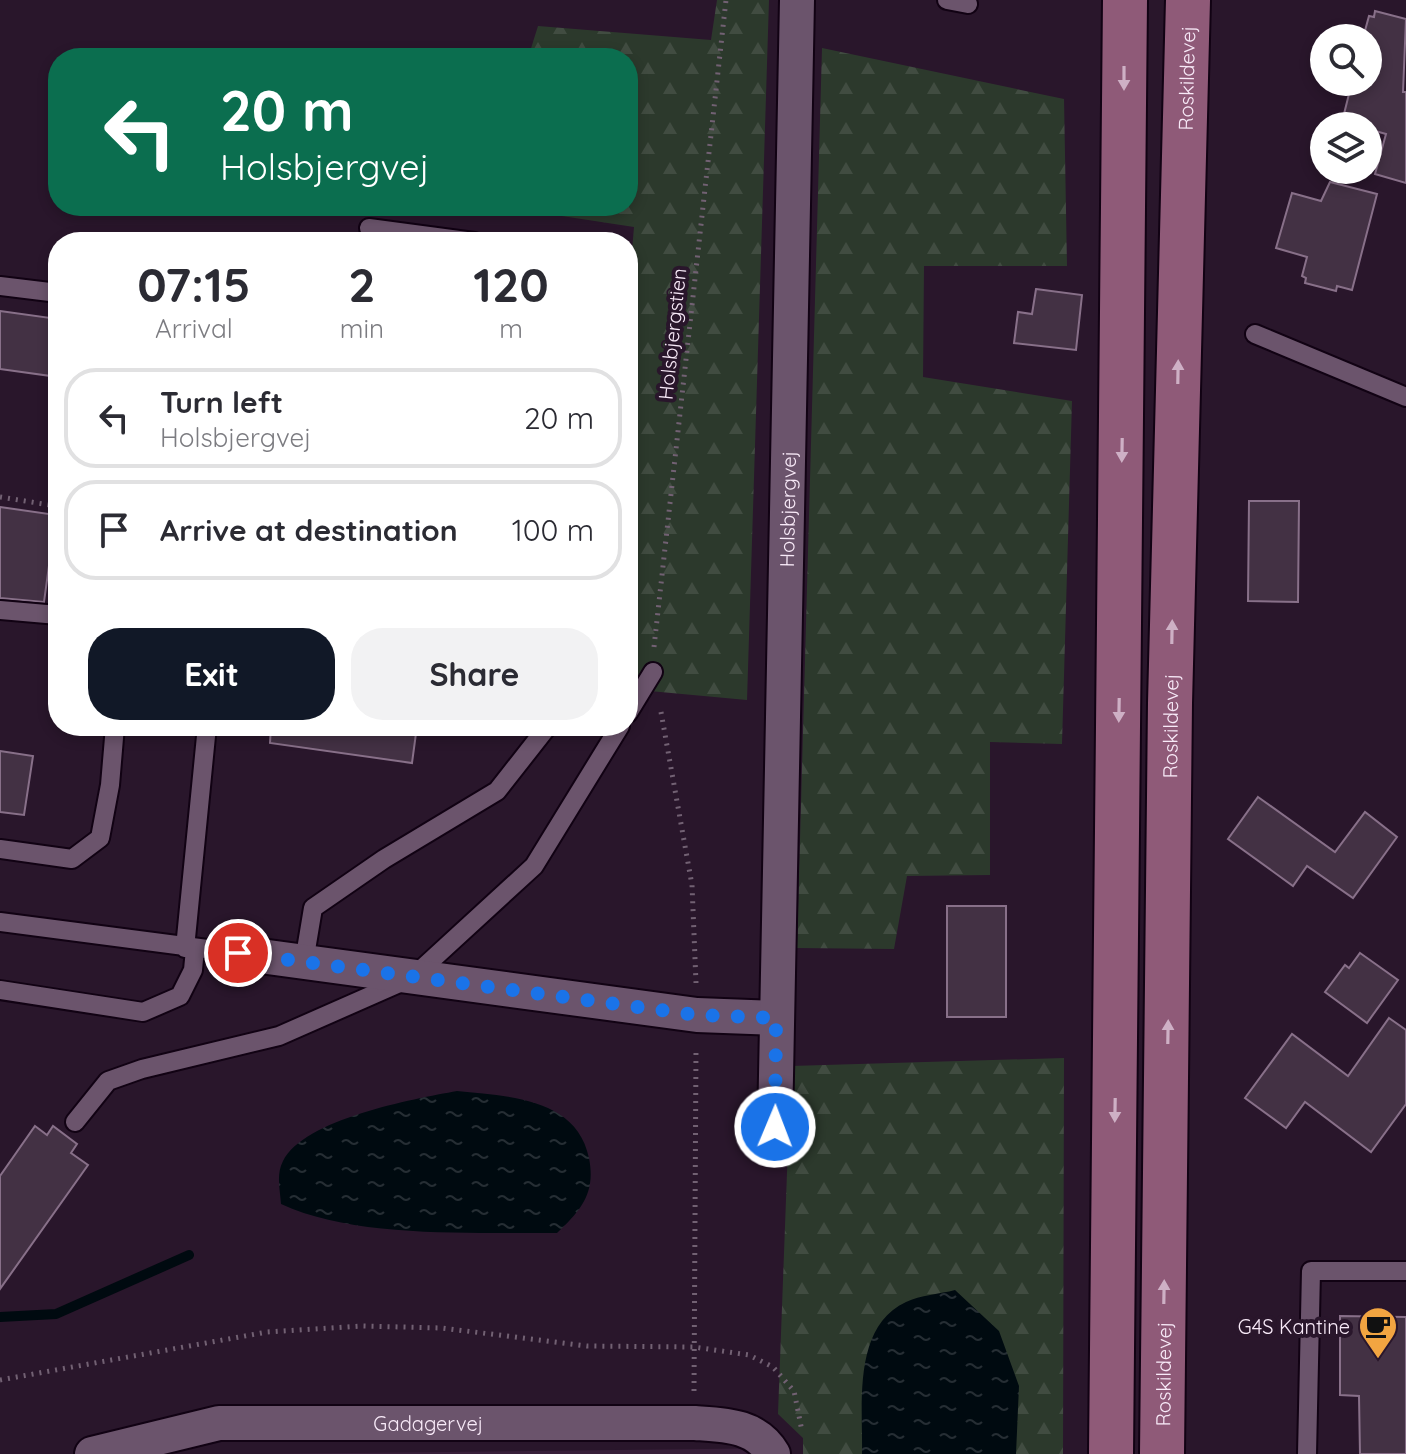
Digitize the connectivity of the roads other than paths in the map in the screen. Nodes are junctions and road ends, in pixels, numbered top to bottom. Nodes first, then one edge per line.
1 (797, 0) edge
2 (947, 0) edge
3 (1125, 0) edge
4 (1188, 0) edge
5 (968, 4) dead end
6 (369, 228) dead end
7 (399, 232) edge
8 (0, 286) edge
9 (48, 292) edge
10 (1255, 334) dead end
11 (1406, 397) edge
12 (0, 610) edge
13 (48, 614) edge
14 (653, 672) road end
15 (638, 697) edge
16 (114, 736) edge
17 (206, 736) edge
18 (540, 736) edge
19 (614, 736) edge
20 (0, 849) edge
21 (0, 922) edge
22 (190, 948) junction
23 (238, 953) joint
24 (304, 962) junction
25 (413, 977) junction
26 (0, 990) edge
27 (776, 1018) junction
28 (75, 1122) dead end
29 (775, 1127) dead end
30 (1406, 1271) edge
31 (769, 1448) edge
32 (92, 1454) edge
33 (1111, 1454) edge
34 (1162, 1454) edge
35 (1307, 1454) edge

1 - 27 street, Holsbjergvej
2 - 5 lane
3 -> 33 main road
34 -> 4 main road, Roskildevej
6 - 7 lane
8 - 9 lane
10 - 11 lane
12 - 13 lane
14 - 15 lane
16 - 20 lane
17 - 22 lane
18 - 24 lane
19 - 25 lane
21 - 22 lane
22 - 23 lane
22 - 26 lane
23 - 24 street
24 - 25 street
25 - 27 street
25 - 28 lane
27 - 29 street, Holsbjergvej
30 - 35 lane
31 - 32 street, Gadagervej

